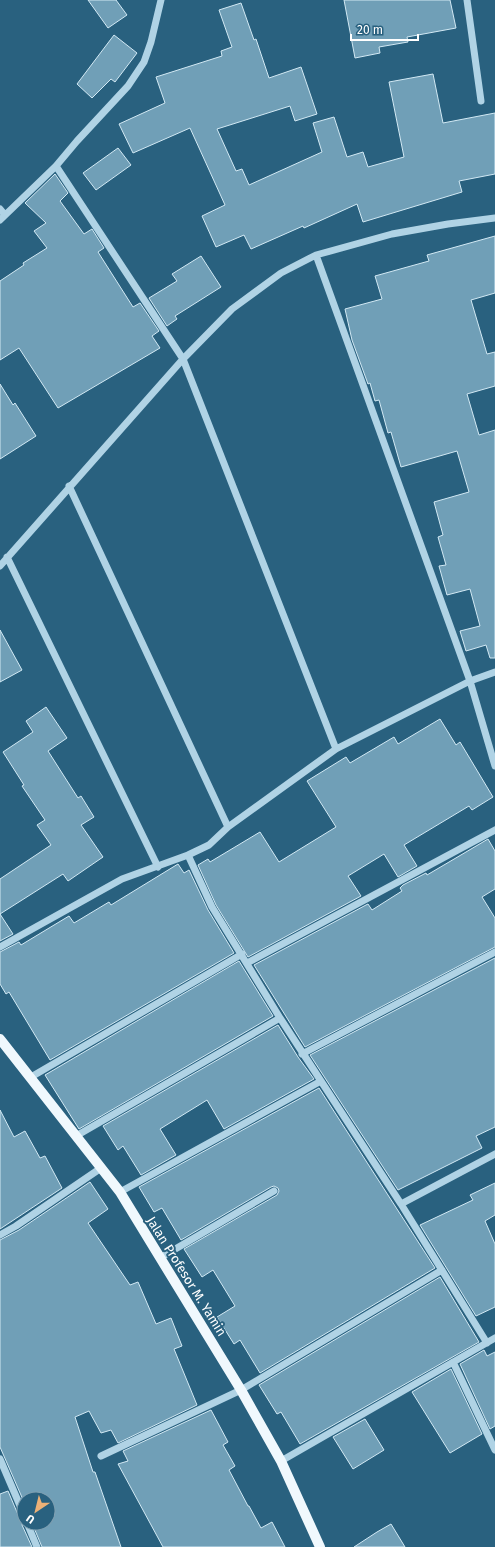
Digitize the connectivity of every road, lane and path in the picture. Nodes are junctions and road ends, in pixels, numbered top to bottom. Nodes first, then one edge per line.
1 (161, 0) edge
2 (467, 0) edge
3 (481, 101) dead end
4 (56, 166) junction
5 (0, 209) edge
6 (2, 218) edge
7 (495, 218) edge
8 (316, 255) junction
9 (183, 359) junction
10 (69, 486) junction
11 (7, 558) junction
12 (0, 566) edge
13 (495, 672) edge
14 (470, 681) junction
15 (336, 749) junction
16 (493, 752) edge
17 (495, 766) edge
18 (228, 827) junction
19 (495, 830) edge
20 (188, 855) junction
21 (158, 866) junction
22 (0, 947) edge
23 (495, 952) edge
24 (242, 954) junction
25 (247, 963) junction
26 (280, 1018) junction
27 (0, 1039) edge
28 (302, 1054) junction
29 (31, 1077) junction
30 (320, 1081) junction
31 (76, 1136) junction
32 (495, 1154) edge
33 (101, 1168) junction
34 (274, 1191) dead end
35 (120, 1192) junction
36 (401, 1204) junction
37 (0, 1235) edge
38 (160, 1258) junction
39 (442, 1270) junction
40 (495, 1338) edge
41 (487, 1343) junction
42 (453, 1362) junction
43 (241, 1390) junction
44 (495, 1450) edge
45 (101, 1456) dead end
46 (0, 1459) edge
47 (281, 1461) junction
48 (16, 1496) edge
49 (30, 1531) edge
50 (37, 1547) edge
51 (320, 1547) edge

1 - 4 street
2 - 3 street
4 - 6 street
4 - 9 street
5 - 6 street
7 - 8 street
8 - 9 street
8 - 14 street
9 - 10 street
9 - 15 street
10 - 11 street
10 - 18 street
11 - 12 street
11 - 21 street
13 - 14 street
14 - 15 street
14 - 16 street
15 - 18 street
16 - 17 street
18 - 20 street
19 - 25 street
20 - 21 street
20 - 24 street
21 - 22 street
23 - 28 street
24 - 25 street
24 - 29 street
25 - 26 street
26 - 28 street
26 - 31 street
27 - 29 main road, Jalan Profesor M. Yamin
28 - 30 street
29 - 31 main road, Jalan Profesor M. Yamin
30 - 35 street
30 - 36 street
31 - 33 main road, Jalan Profesor M. Yamin
32 - 36 street
33 - 35 main road, Jalan Profesor M. Yamin
33 - 37 street
34 - 38 street
35 - 38 main road, Jalan Profesor M. Yamin
36 - 39 street
38 - 43 main road, Jalan Profesor M. Yamin
39 - 41 street
39 - 43 street
40 - 41 street
41 - 42 street
42 - 44 street
42 - 47 street
43 - 45 street
43 - 47 main road, Jalan Profesor M. Yamin
46 - 48 street
47 - 51 main road, Jalan Profesor M. Yamin
49 - 50 street

